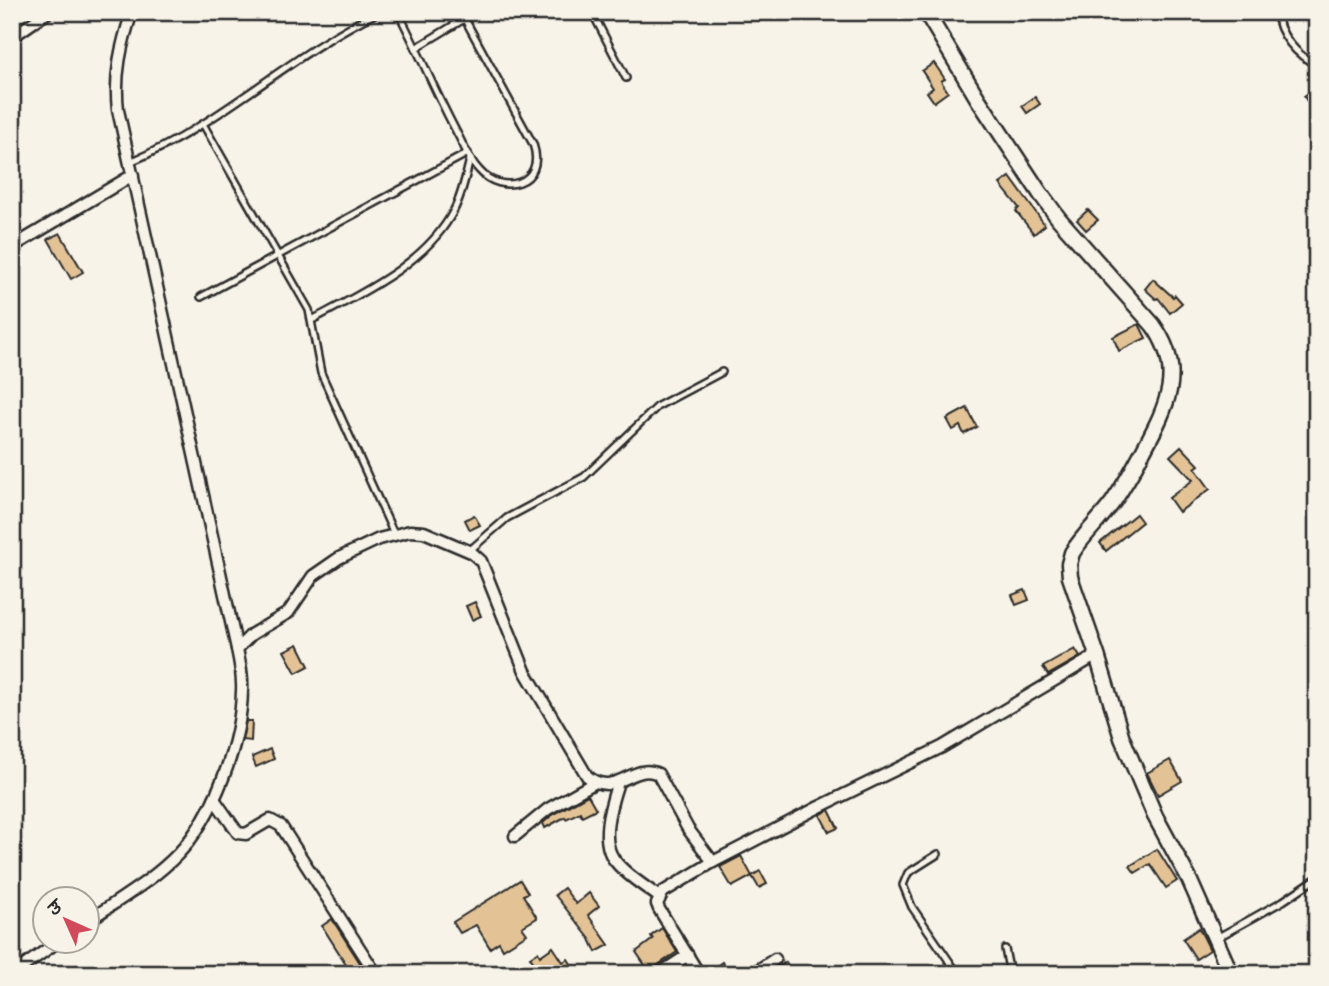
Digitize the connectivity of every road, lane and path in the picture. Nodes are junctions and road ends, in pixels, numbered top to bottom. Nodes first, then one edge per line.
1 (48, 12) edge
2 (132, 12) edge
3 (379, 12) edge
4 (398, 12) edge
5 (461, 12) edge
6 (592, 12) edge
7 (926, 12) edge
8 (1276, 12) edge
9 (464, 19) junction
10 (12, 37) edge
11 (416, 48) junction
12 (1317, 65) edge
13 (626, 78) dead end
14 (203, 124) junction
15 (469, 156) junction
16 (130, 162) junction
17 (132, 175) junction
18 (12, 247) edge
19 (278, 257) junction
20 (201, 297) dead end
21 (312, 320) junction
22 (722, 372) dead end
23 (394, 534) junction
24 (469, 551) junction
25 (237, 649) junction
26 (1097, 655) junction
27 (618, 782) junction
28 (594, 783) junction
29 (214, 799) junction
30 (515, 836) dead end
31 (938, 854) dead end
32 (713, 862) junction
33 (1317, 878) edge
34 (659, 897) junction
35 (102, 911) edge
36 (1216, 939) junction
37 (1005, 949) dead end
38 (41, 954) edge
39 (688, 955) junction
40 (775, 959) dead end
41 (1229, 968) edge
42 (13, 974) edge
43 (376, 974) edge
44 (659, 974) edge
45 (699, 974) edge
46 (752, 974) edge
47 (958, 974) edge
48 (1010, 974) edge
49 (1206, 974) edge

1 - 10 street
2 - 16 street
3 - 14 lane
4 - 11 lane
5 - 9 lane
6 - 13 lane
7 - 26 street
8 - 12 lane
9 - 11 lane
9 - 15 lane
11 - 15 lane
14 - 16 lane
14 - 19 lane
15 - 19 lane
15 - 21 lane
16 - 17 street
17 - 18 street
17 - 25 street
19 - 20 lane
19 - 21 lane
21 - 23 lane
22 - 24 lane
23 - 24 street
23 - 25 street
24 - 28 street
25 - 29 street
26 - 32 street
26 - 36 street
27 - 28 street
27 - 32 street
27 - 34 street
28 - 30 street
29 - 35 street
29 - 43 street
31 - 47 lane
32 - 34 street
33 - 36 lane
34 - 39 street
36 - 41 street
37 - 48 lane
38 - 42 street
39 - 44 street
39 - 45 street
40 - 46 street
41 - 49 lane

